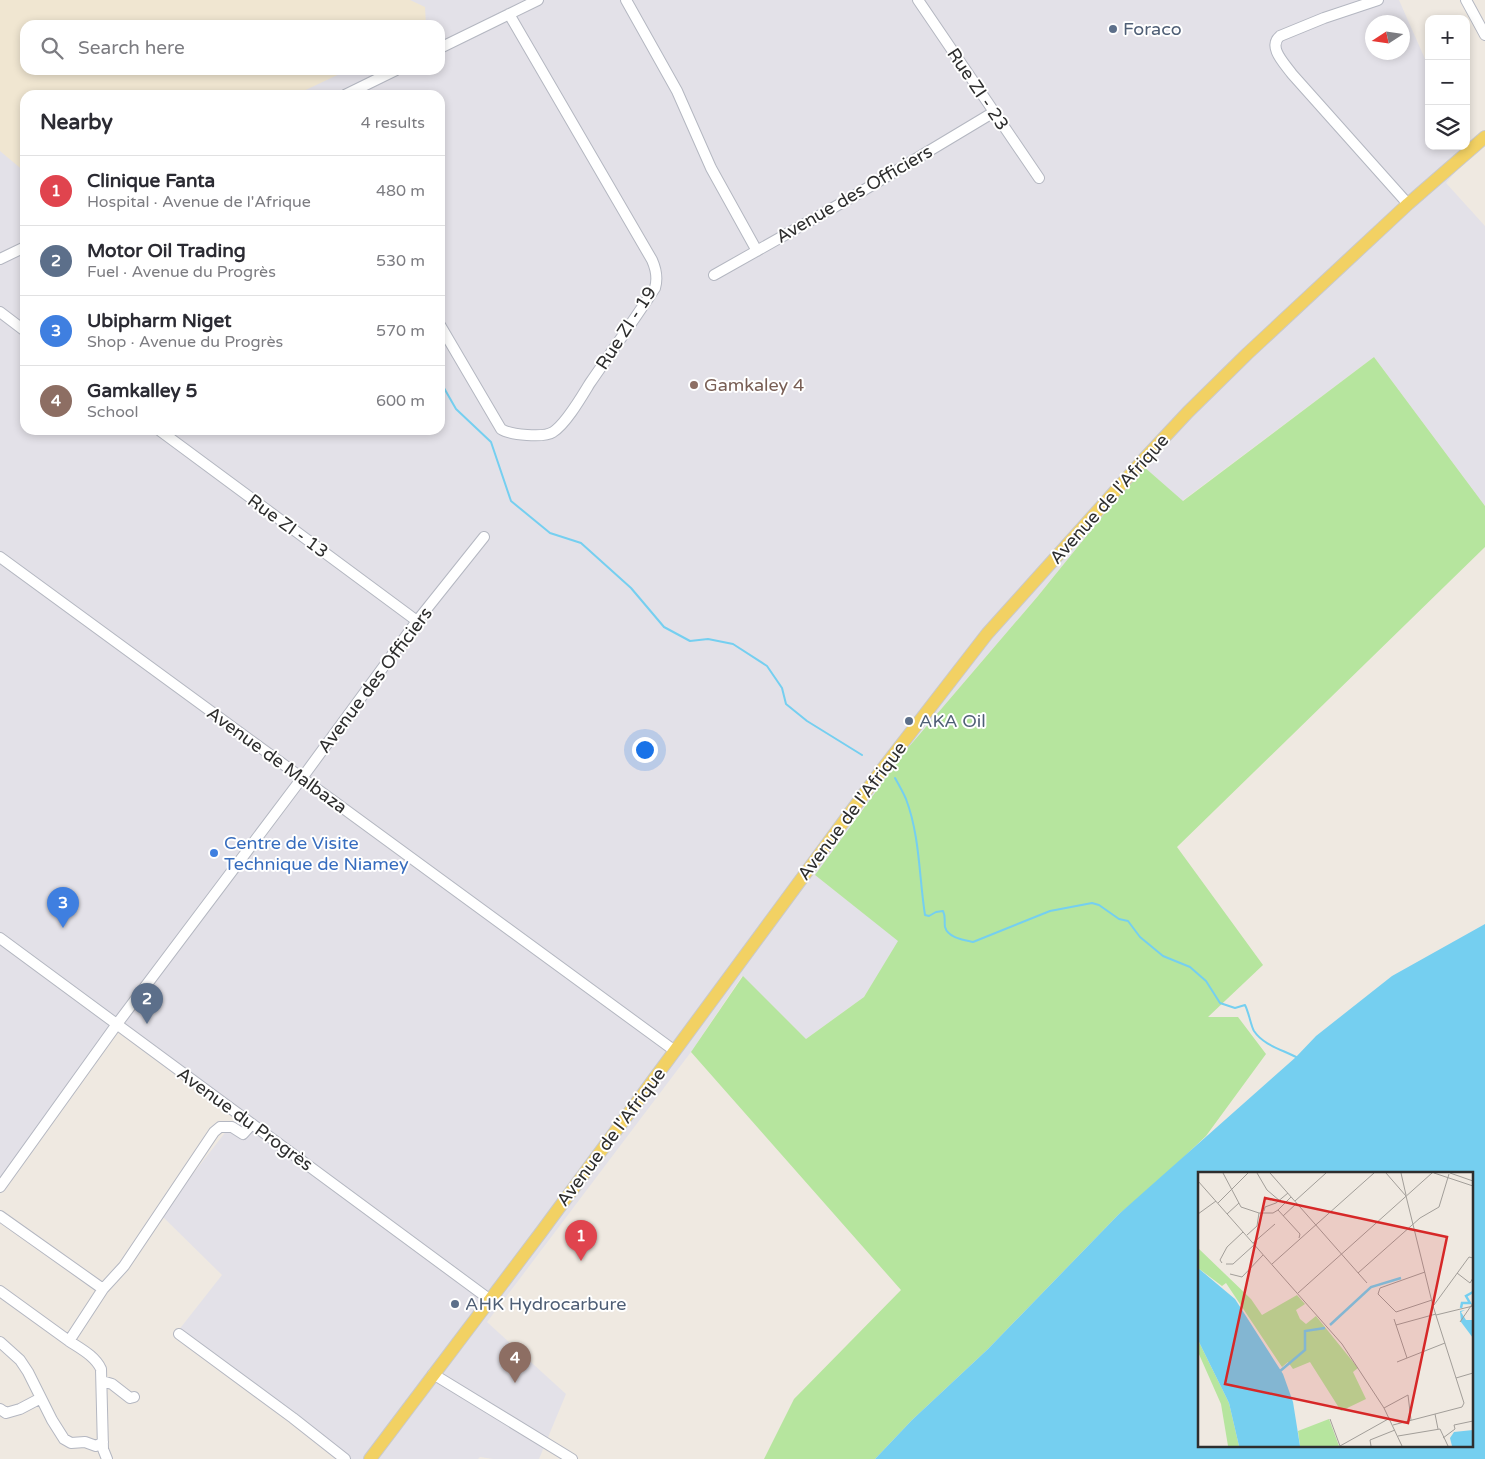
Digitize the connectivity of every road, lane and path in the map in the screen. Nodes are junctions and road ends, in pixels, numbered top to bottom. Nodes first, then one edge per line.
1 (538, 0) edge
2 (626, 0) edge
3 (918, 0) edge
4 (1378, 0) edge
5 (1466, 0) edge
6 (509, 14) junction
7 (1485, 35) edge
8 (445, 46) edge
9 (386, 75) edge
10 (355, 90) edge
11 (994, 112) junction
12 (1483, 142) edge
13 (1039, 178) dead end
14 (1408, 204) junction
15 (20, 249) edge
16 (757, 250) junction
17 (0, 258) edge
18 (714, 276) dead end
19 (0, 312) edge
20 (20, 327) edge
21 (445, 334) edge
22 (166, 435) edge
23 (484, 537) dead end
24 (0, 557) edge
25 (417, 621) junction
26 (302, 778) junction
27 (0, 938) edge
28 (117, 1024) junction
29 (675, 1051) junction
30 (252, 1124) junction
31 (0, 1187) edge
32 (0, 1216) edge
33 (103, 1289) junction
34 (0, 1291) edge
35 (490, 1299) junction
36 (179, 1334) dead end
37 (69, 1341) junction
38 (0, 1342) edge
39 (433, 1374) junction
40 (102, 1381) junction
41 (134, 1397) dead end
42 (41, 1398) junction
43 (0, 1409) edge
44 (103, 1442) junction
45 (107, 1459) edge
46 (345, 1459) edge
47 (370, 1459) edge
48 (572, 1459) edge

1 - 6 street
2 - 16 street
3 - 11 street, Rue ZI - 23
4 - 14 street
5 - 7 street
6 - 8 street
6 - 21 street, Rue ZI - 19
9 - 10 street
11 - 13 street, Rue ZI - 23
11 - 16 street, Avenue des Officiers
12 - 14 main road, Avenue de l'Afrique
14 - 29 main road, Avenue de l'Afrique
15 - 17 street
16 - 18 street, Avenue des Officiers
19 - 20 street
22 - 25 street, Rue ZI - 13
23 - 25 street, Avenue des Officiers
24 - 26 street, Avenue de Malbaza
25 - 26 street, Avenue des Officiers
26 - 28 street, Avenue des Officiers
26 - 29 street, Avenue de Malbaza
27 - 28 street, Avenue du Progrès
28 - 30 street, Avenue du Progrès
28 - 31 street, Avenue des Officiers
29 - 35 main road, Avenue de l'Afrique
30 - 33 street
30 - 35 street, Avenue du Progrès
32 - 33 street
33 - 37 street
34 - 37 street
35 - 39 main road, Avenue de l'Afrique
36 - 46 street
37 - 40 street
38 - 42 street
39 - 47 main road, Avenue de l'Afrique
39 - 48 street
40 - 41 street
40 - 44 street
42 - 43 street
42 - 44 street
44 - 45 street

